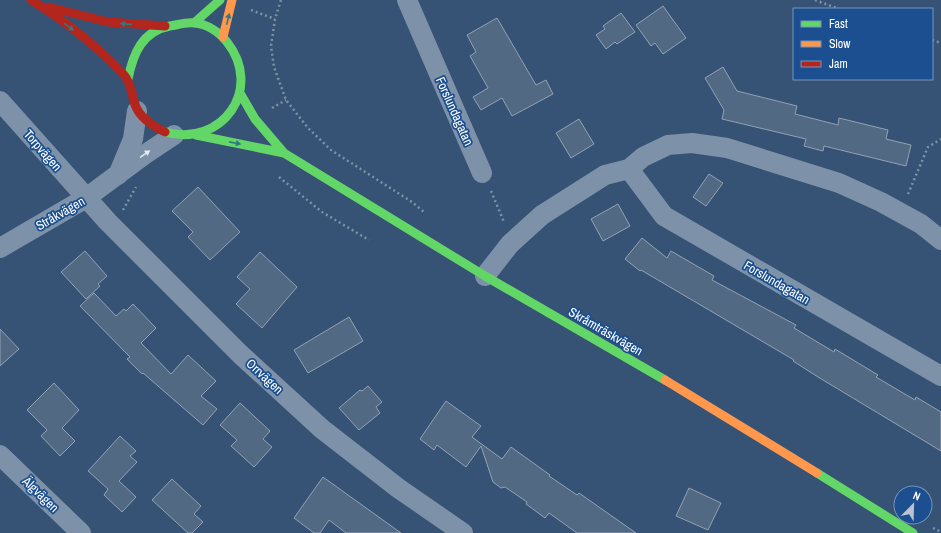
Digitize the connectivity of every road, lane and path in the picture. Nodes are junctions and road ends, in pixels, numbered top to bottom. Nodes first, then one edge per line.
1 (220, 0) edge
2 (232, 0) edge
3 (281, 0) edge
4 (407, 0) edge
5 (814, 0) edge
6 (34, 2) edge
7 (836, 8) edge
8 (194, 23) junction
9 (165, 26) junction
10 (223, 37) junction
11 (128, 79) junction
12 (240, 93) junction
13 (0, 101) edge
14 (137, 111) junction
15 (174, 135) junction
16 (196, 135) junction
17 (941, 139) edge
18 (284, 153) junction
19 (629, 169) junction
20 (482, 173) joint
21 (118, 175) junction
22 (278, 176) dead end
23 (86, 198) junction
24 (899, 212) junction
25 (430, 217) dead end
26 (504, 221) dead end
27 (369, 240) dead end
28 (941, 240) edge
29 (0, 248) edge
30 (485, 276) junction
31 (941, 376) edge
32 (0, 455) edge
33 (81, 533) edge
34 (463, 533) edge
35 (913, 533) edge

1 - 8 main road
10 -> 2 main road
3 - 25 path
4 - 20 street, Forslundagatan
5 - 7 path
9 -> 6 main road
6 -> 11 main road
8 - 9 main road
8 - 10 main road
9 - 11 main road
10 - 12 main road
11 - 14 main road
12 - 16 main road
12 - 18 main road, Skråmträskvägen
13 - 23 street, Torpvägen
14 - 15 main road
14 - 21 street
15 - 16 main road
21 -> 15 street, Stråkvägen
16 -> 18 main road, Skråmträskvägen
17 - 24 path
18 - 30 main road, Skråmträskvägen
19 - 24 street
19 - 30 street
19 - 31 street, Forslundagatan
20 - 26 path
21 - 23 street, Stråkvägen
22 - 27 path
23 - 29 street, Stråkvägen
23 - 34 street, Orrvägen
24 - 28 street
30 - 35 main road, Skråmträskvägen
32 - 33 street, Älgvägen

